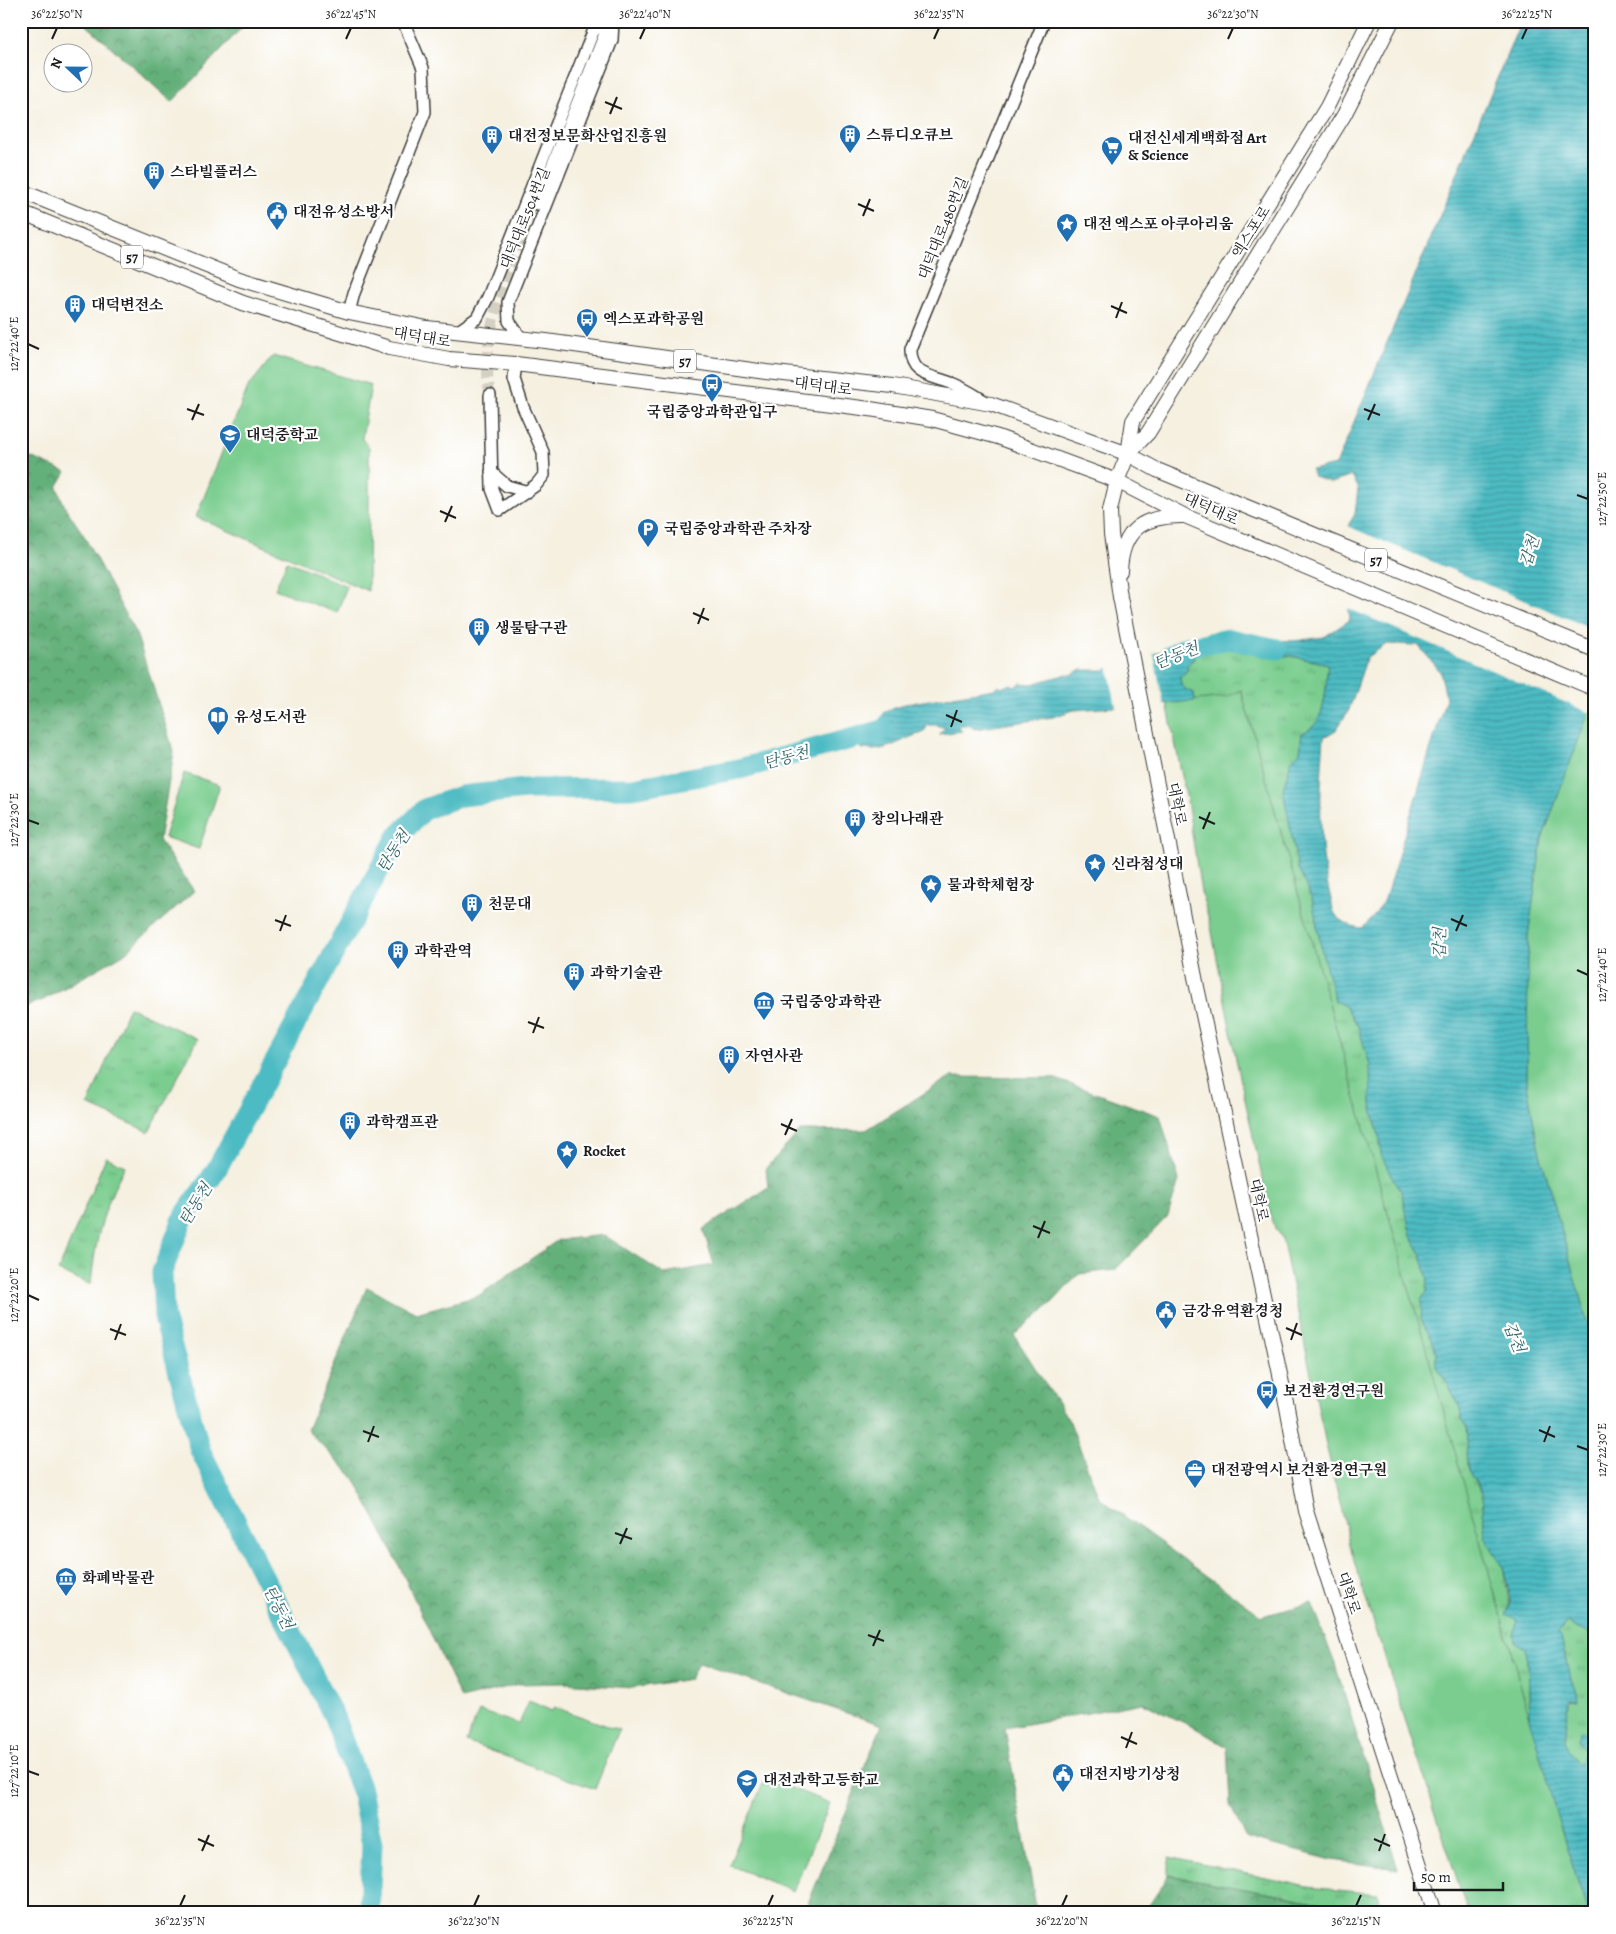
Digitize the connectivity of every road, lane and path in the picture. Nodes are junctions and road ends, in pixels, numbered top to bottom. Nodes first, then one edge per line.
1 (403, 21) edge
2 (603, 21) edge
3 (612, 21) edge
4 (1044, 21) edge
5 (1369, 21) edge
6 (1392, 21) edge
7 (21, 191) edge
8 (540, 210) junction
9 (521, 211) junction
10 (21, 212) edge
11 (349, 312) junction
12 (457, 332) junction
13 (521, 338) junction
14 (516, 364) junction
15 (490, 396) tunnel mouth
16 (991, 404) junction
17 (1128, 454) junction
18 (491, 472) junction
19 (1116, 481) junction
20 (526, 492) junction
21 (1185, 516) junction
22 (1120, 597) junction
23 (1595, 650) edge
24 (1595, 689) edge
25 (1435, 1913) edge

1 - 11 street
2 - 9 street
3 - 8 street, 대덕대로504번길
4 - 16 street, 대덕대로480번길
5 - 17 main road, 엑스포로
6 - 17 main road, 엑스포로
7 - 11 main road, 대덕대로 / 57
8 - 9 street
8 - 13 street, 대덕대로504번길
9 - 12 street
10 - 14 main road, 대덕대로 / 57
11 - 12 main road, 대덕대로 / 57
12 - 13 main road, 대덕대로 / 57
13 - 16 main road, 대덕대로 / 57
14 - 19 main road, 대덕대로 / 57
14 - 20 street
15 - 18 street
16 - 17 main road, 대덕대로 / 57
17 - 19 main road, 엑스포로
17 - 23 main road, 대덕대로 / 57
18 - 20 street
18 - 20 street
19 - 21 main road, 대덕대로 / 57
19 - 22 main road, 대학로
21 - 22 main road
21 - 24 main road, 대덕대로 / 57
22 - 25 main road, 대학로

